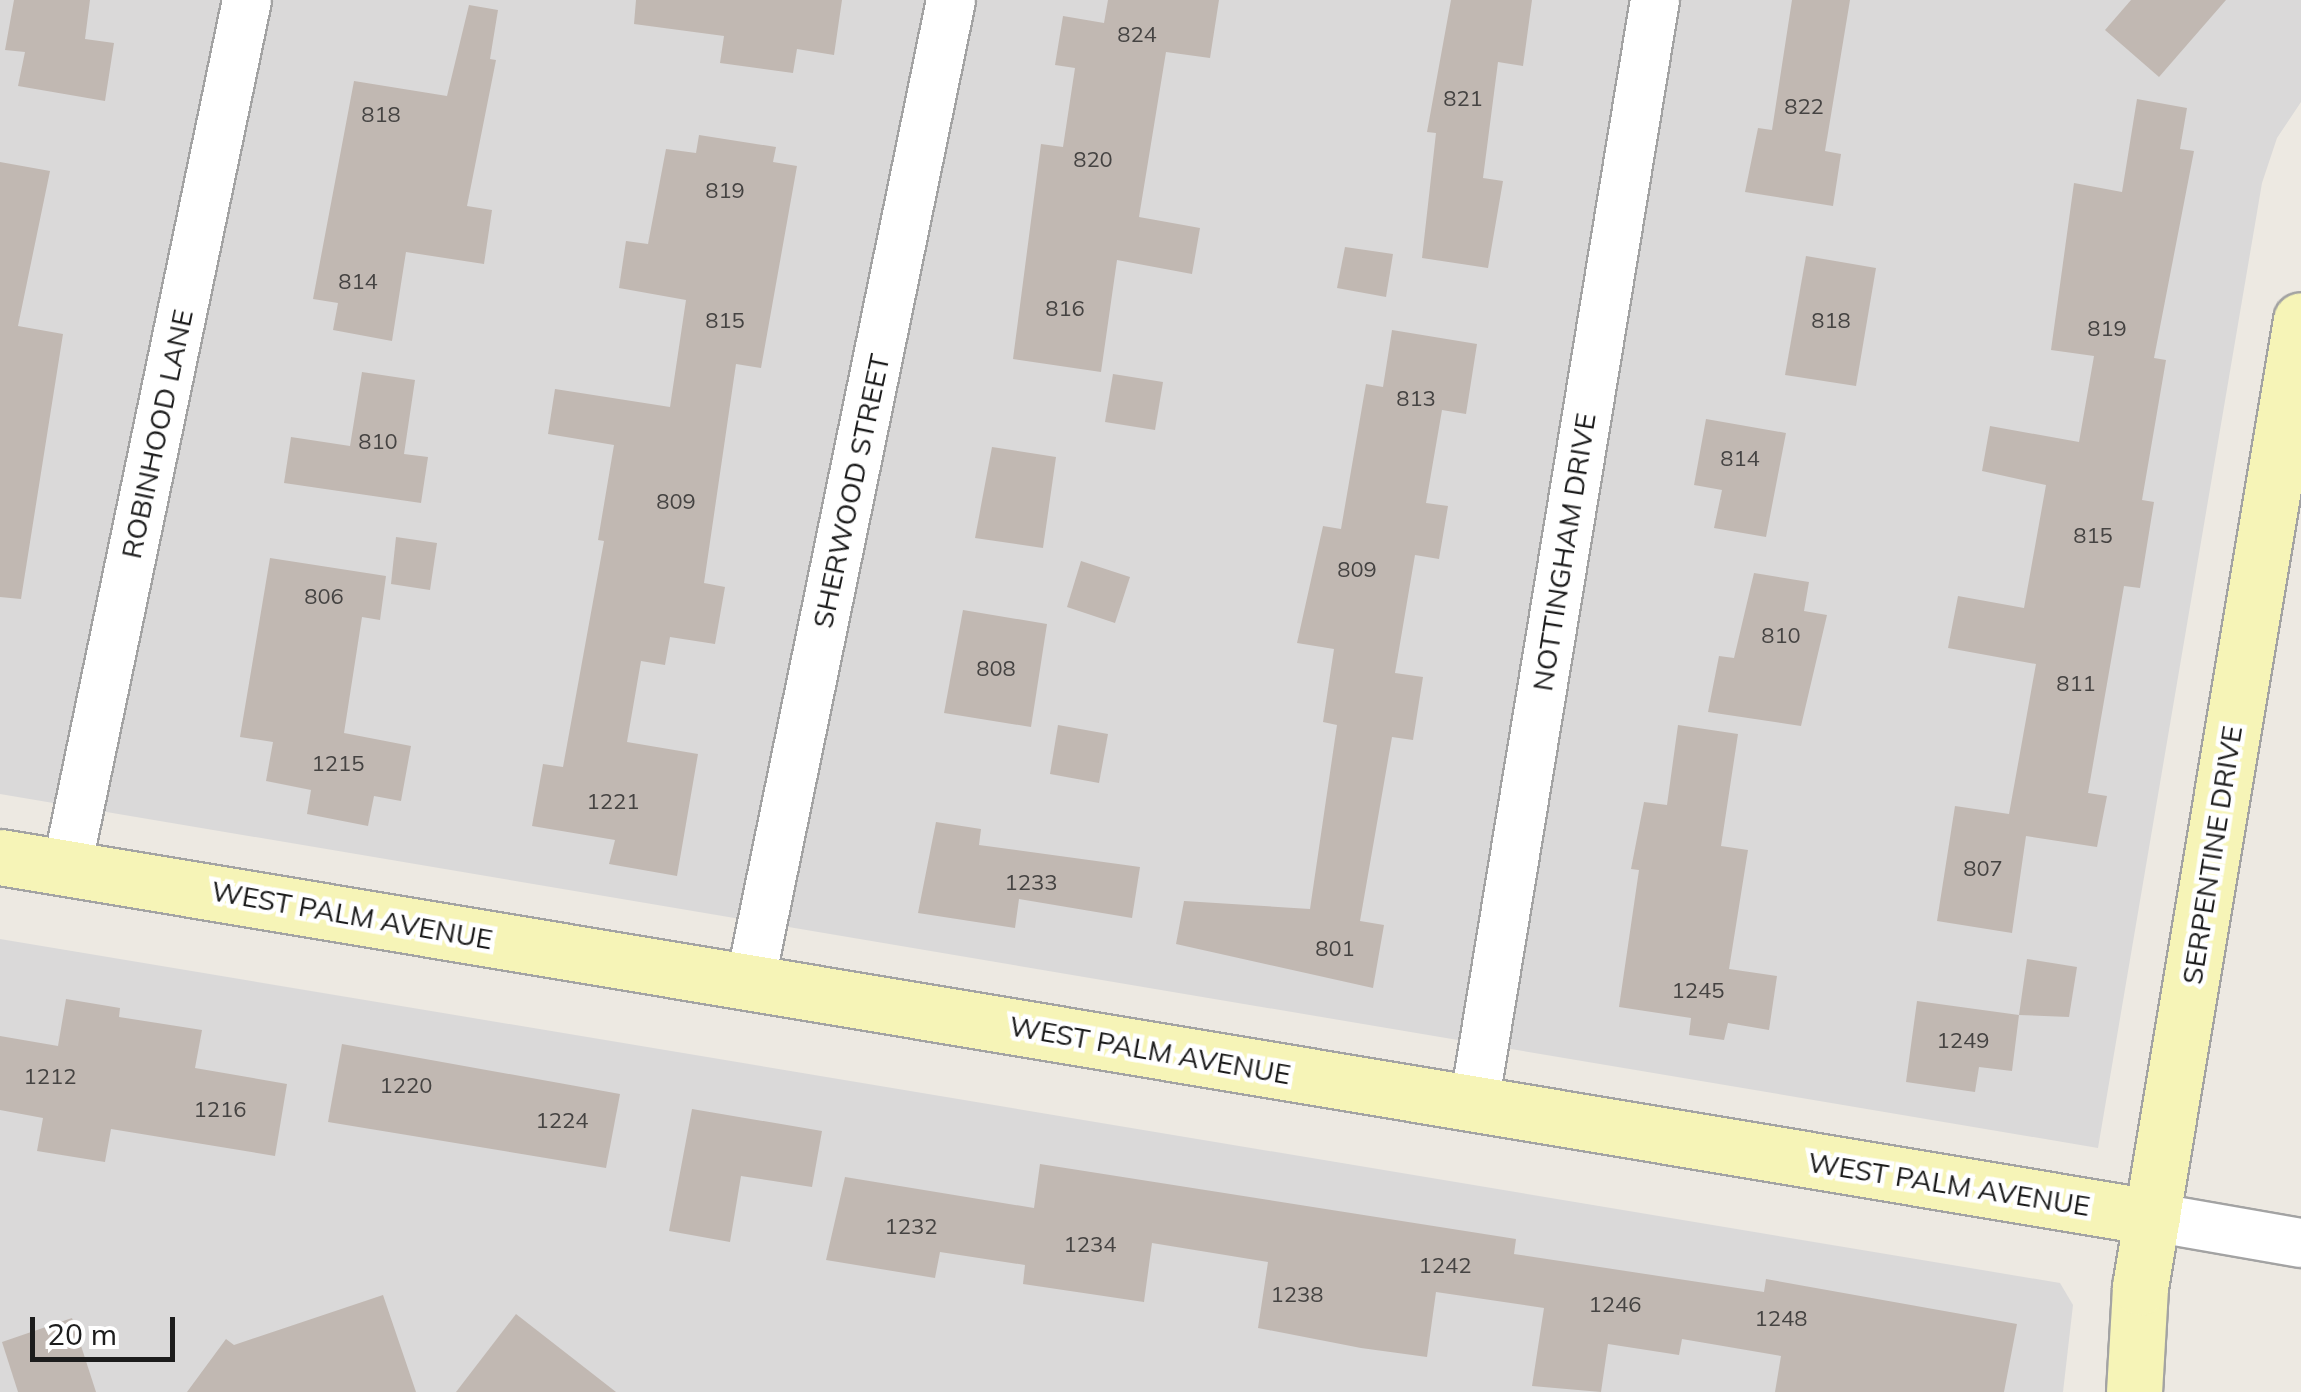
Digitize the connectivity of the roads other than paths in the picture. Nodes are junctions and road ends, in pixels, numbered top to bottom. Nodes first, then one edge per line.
1 (247, 0) edge
2 (952, 0) edge
3 (1654, 0) edge
4 (2301, 320) edge
5 (0, 857) edge
6 (67, 868) junction
7 (750, 983) junction
8 (1474, 1105) junction
9 (2152, 1217) junction
10 (2301, 1242) edge
11 (2134, 1392) edge

1 - 6 street, ROBINHOOD LANE
2 - 7 street, SHERWOOD STREET
3 - 8 street, NOTTINGHAM DRIVE
4 - 9 street, SERPENTINE DRIVE
5 - 6 street, WEST PALM AVENUE
6 - 7 street, WEST PALM AVENUE
7 - 8 street, WEST PALM AVENUE
8 - 9 street, WEST PALM AVENUE
9 - 10 street, WEST PALM AVENUE
9 - 11 street, SERPENTINE DRIVE

